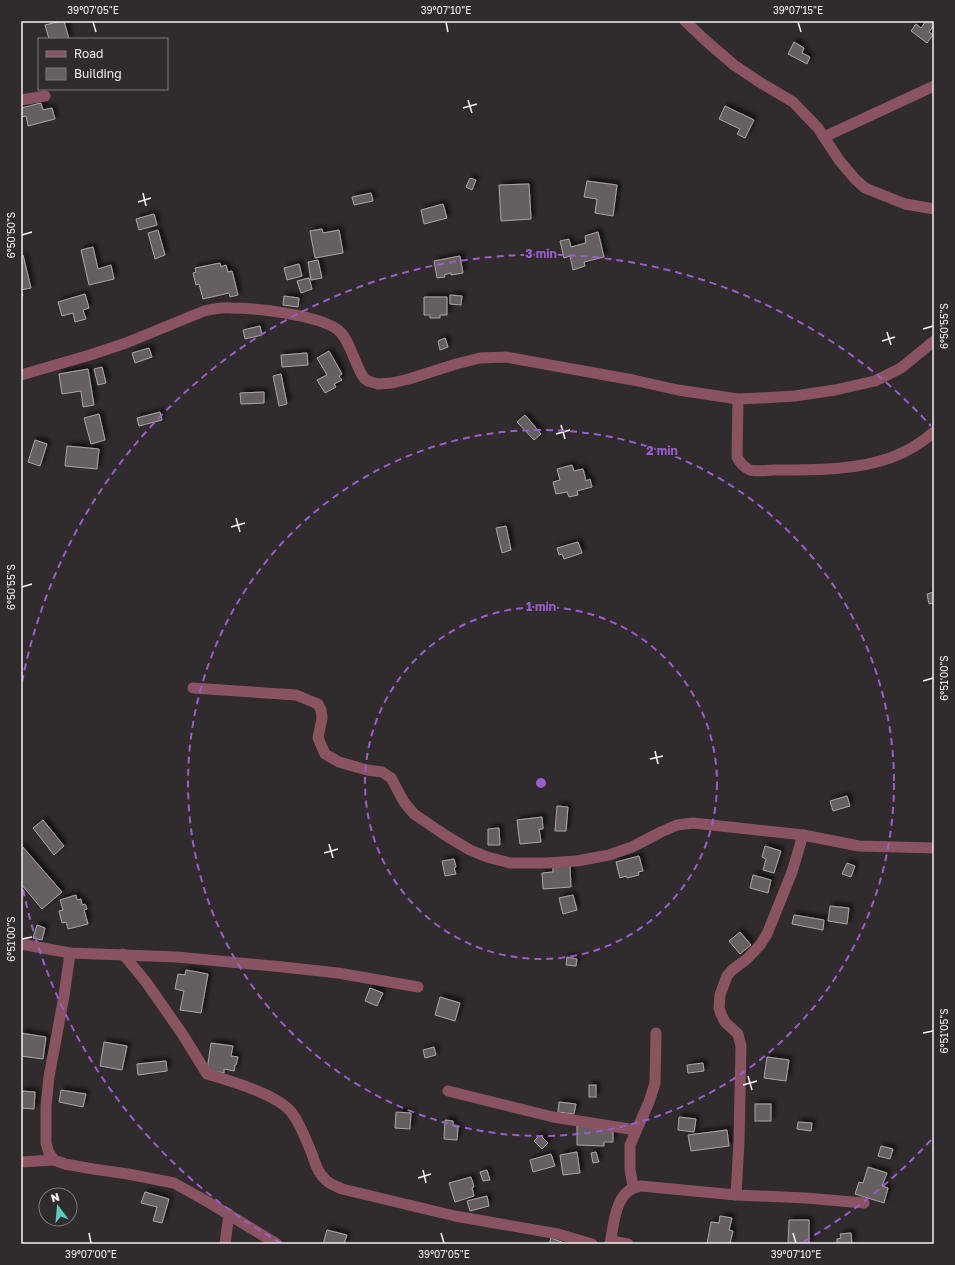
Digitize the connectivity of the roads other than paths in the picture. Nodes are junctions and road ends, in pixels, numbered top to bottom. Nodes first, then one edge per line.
1 (685, 21) edge
2 (934, 86) edge
3 (45, 96) dead end
4 (21, 100) edge
5 (824, 137) junction
6 (934, 209) edge
7 (934, 341) edge
8 (21, 375) edge
9 (738, 399) junction
10 (934, 432) edge
11 (193, 688) dead end
12 (803, 835) junction
13 (934, 848) edge
14 (21, 944) edge
15 (70, 953) junction
16 (123, 954) junction
17 (418, 987) dead end
18 (656, 1033) dead end
19 (448, 1091) dead end
20 (636, 1130) junction
21 (54, 1160) junction
22 (21, 1162) edge
23 (633, 1186) junction
24 (736, 1195) junction
25 (864, 1203) dead end
26 (228, 1214) junction
27 (611, 1243) edge
28 (225, 1244) edge
29 (277, 1244) edge
30 (592, 1244) edge
31 (628, 1244) edge

1 - 5 street
2 - 5 street
3 - 4 street
5 - 6 street
7 - 9 street
8 - 9 street
9 - 10 street
11 - 12 street
12 - 13 street
12 - 24 street
14 - 15 street
15 - 16 street
15 - 21 street
16 - 17 street
16 - 30 street
18 - 20 street
19 - 20 street
20 - 23 street
21 - 22 street
21 - 26 street
23 - 24 street
23 - 27 street
24 - 25 street
26 - 28 street
26 - 29 street
27 - 31 street

